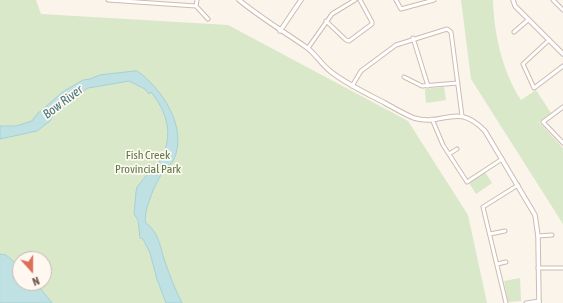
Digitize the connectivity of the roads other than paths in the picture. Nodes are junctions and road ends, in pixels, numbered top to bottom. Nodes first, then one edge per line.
1 (108, 0) edge
2 (197, 0) edge
3 (239, 0) edge
4 (301, 0) edge
5 (355, 0) edge
6 (360, 0) edge
7 (396, 0) edge
8 (434, 0) edge
9 (513, 0) edge
10 (553, 0) edge
11 (196, 6) junction
12 (563, 10) edge
13 (208, 19) dead end
14 (528, 20) junction
15 (326, 21) junction
16 (280, 31) junction
17 (514, 32) dead end
18 (413, 38) junction
19 (549, 40) junction
20 (308, 48) junction
21 (563, 54) edge
22 (563, 66) edge
23 (404, 78) dead end
24 (458, 83) junction
25 (352, 86) junction
26 (428, 86) junction
27 (563, 107) edge
28 (462, 116) junction
29 (432, 120) junction
30 (563, 143) edge
31 (457, 149) dead end
32 (449, 154) junction
33 (502, 159) junction
34 (518, 185) junction
35 (505, 231) dead end
36 (490, 234) junction
37 (538, 236) junction
38 (552, 236) dead end
39 (506, 262) dead end
40 (497, 264) junction
41 (538, 268) junction
42 (563, 268) edge
43 (539, 302) edge
44 (506, 303) edge
45 (526, 303) edge

1 - 11 street
2 - 11 street
3 - 16 street
4 - 16 street
5 - 15 street
6 - 15 street
7 - 8 street
9 - 14 street
10 - 12 street
11 - 13 street
14 - 17 street
14 - 19 street
15 - 20 street
16 - 20 street
18 - 24 street
18 - 25 street
18 - 26 street
19 - 21 street
19 - 22 street
20 - 25 street
23 - 26 street
24 - 26 street
24 - 28 street
25 - 29 street
27 - 30 street
28 - 29 street
28 - 33 street
29 - 32 street
31 - 32 street
32 - 33 street
33 - 34 street
34 - 36 street
34 - 37 street
35 - 36 street
36 - 40 street
37 - 38 street
37 - 41 street
39 - 40 street
40 - 44 street
41 - 42 street
41 - 43 street
43 - 45 street

